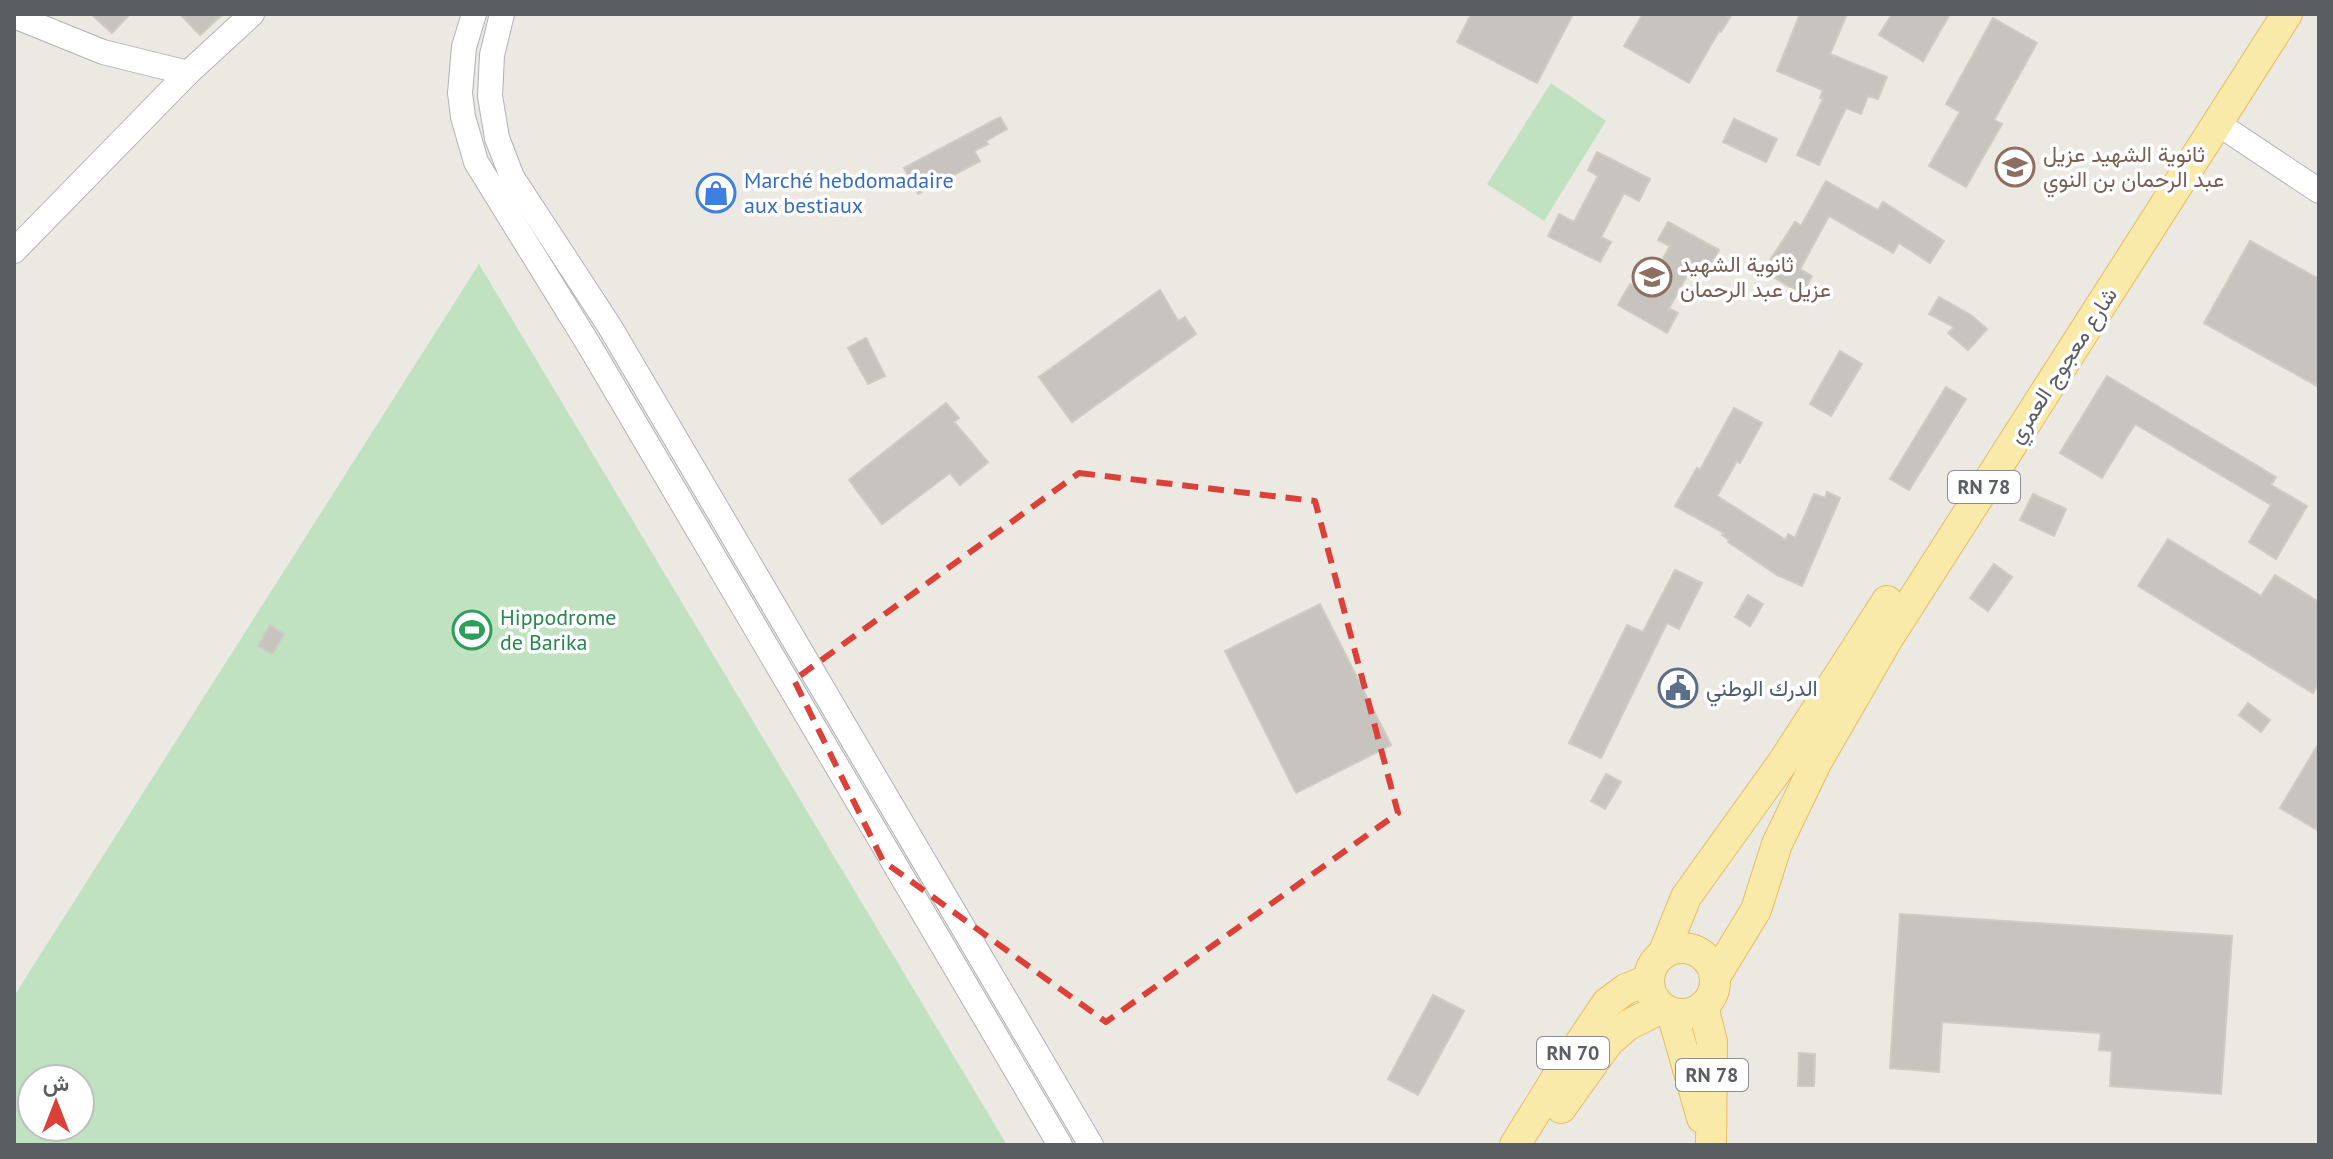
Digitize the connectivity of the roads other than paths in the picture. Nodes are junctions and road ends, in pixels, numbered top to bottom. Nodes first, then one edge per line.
1 (252, 14) edge
2 (474, 14) edge
3 (502, 14) edge
4 (2264, 14) edge
5 (2287, 14) edge
6 (14, 16) edge
7 (188, 73) junction
8 (2217, 123) junction
9 (2319, 191) edge
10 (14, 251) edge
11 (1663, 954) junction
12 (1715, 977) junction
13 (1648, 980) junction
14 (1703, 1006) junction
15 (1667, 1010) junction
16 (1060, 1145) edge
17 (1091, 1145) edge
18 (1515, 1145) edge
19 (1537, 1145) edge
20 (1709, 1145) edge

1 - 7 street
2 - 16 street
3 - 17 street
4 - 11 main road, شارع معجوج العمري / RN 78
5 - 8 main road, شارع معجوج العمري / RN 78
6 - 7 street
7 - 10 street
8 - 9 street
8 - 12 main road, شارع معجوج العمري / RN 78
11 - 12 main road
11 - 13 main road
12 - 14 main road
13 - 15 main road
13 - 18 main road, RN 70
14 - 15 main road
14 - 20 main road, RN 78
15 - 19 main road, RN 70
15 - 20 main road, RN 78

